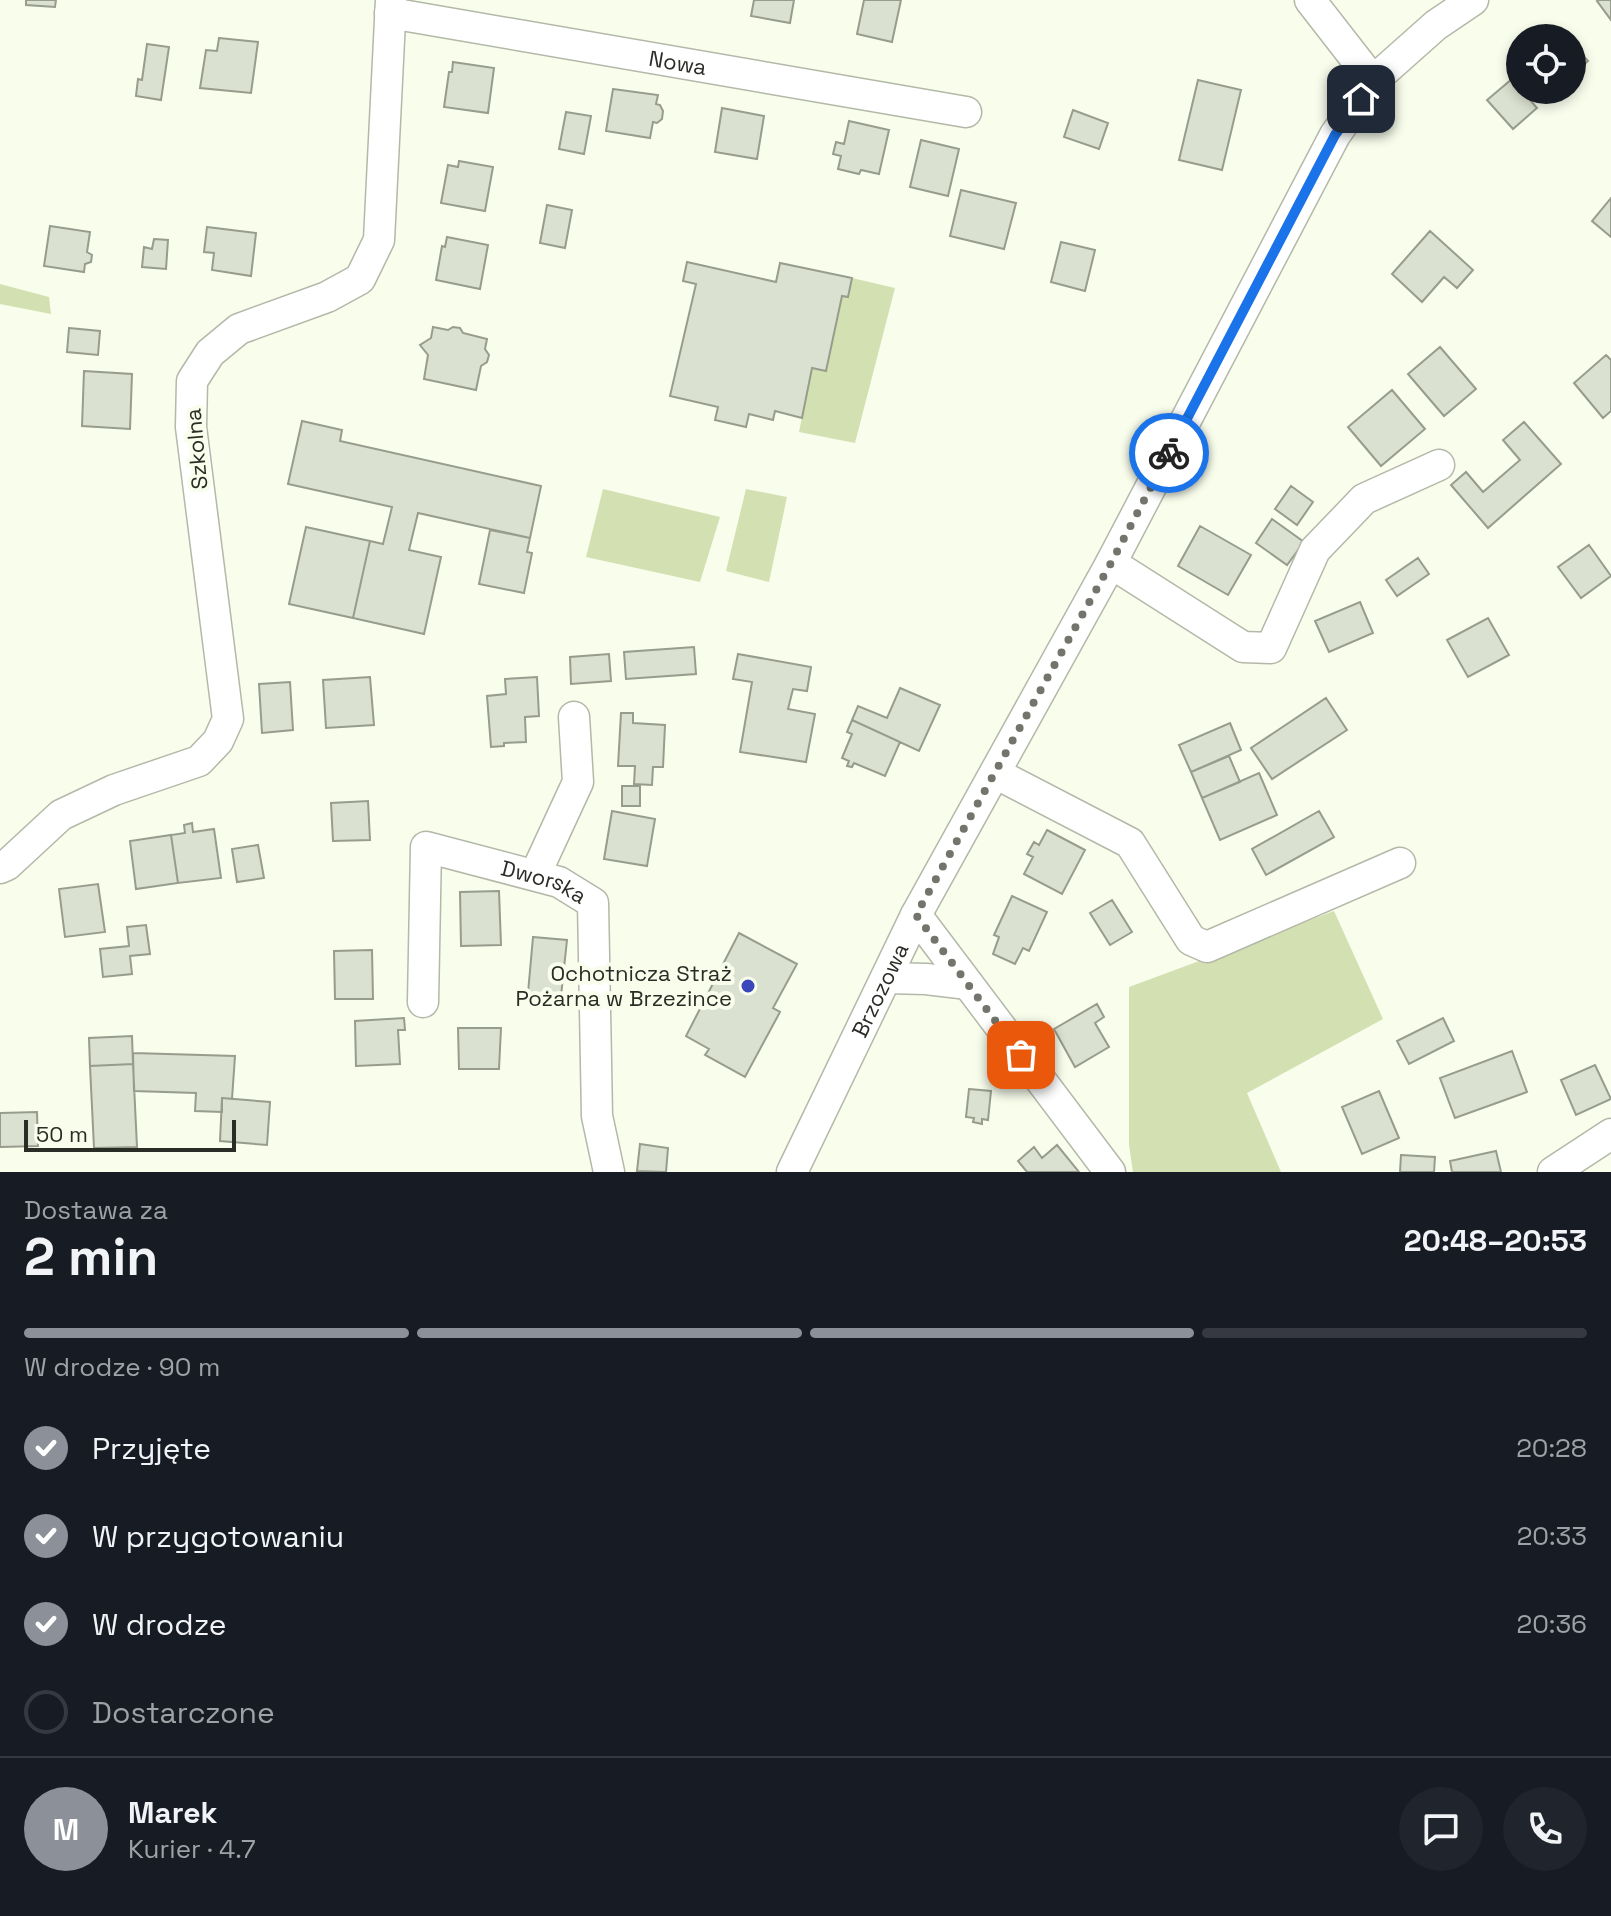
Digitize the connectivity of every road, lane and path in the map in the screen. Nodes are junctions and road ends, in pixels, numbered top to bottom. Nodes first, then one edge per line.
1 (1310, 0) edge
2 (1473, 0) edge
3 (390, 6) edge
4 (1373, 81) junction
5 (966, 112) dead end
6 (1439, 465) dead end
7 (1111, 563) junction
8 (574, 717) dead end
9 (995, 773) junction
10 (1400, 863) dead end
11 (0, 868) edge
12 (535, 875) junction
13 (916, 915) junction
14 (886, 978) junction
15 (968, 984) junction
16 (423, 1002) dead end
17 (1611, 1134) edge
18 (811, 1135) junction
19 (609, 1172) edge
20 (792, 1172) edge
21 (820, 1172) edge
22 (1110, 1172) edge
23 (1553, 1172) edge

1 - 4 street
2 - 4 street, Brzozowa
3 - 5 street, Nowa
3 - 11 street, Szkolna
4 - 7 street, Brzozowa
6 - 7 street
7 - 9 street, Brzozowa
8 - 12 street
9 - 10 street
9 - 13 street, Brzozowa
12 - 16 street, Dworska
12 - 19 street, Dworska
13 - 14 street, Brzozowa
13 - 15 street
14 - 15 street
14 - 18 street, Brzozowa
15 - 22 street
17 - 23 street
18 - 20 street, Brzozowa
18 - 21 street

